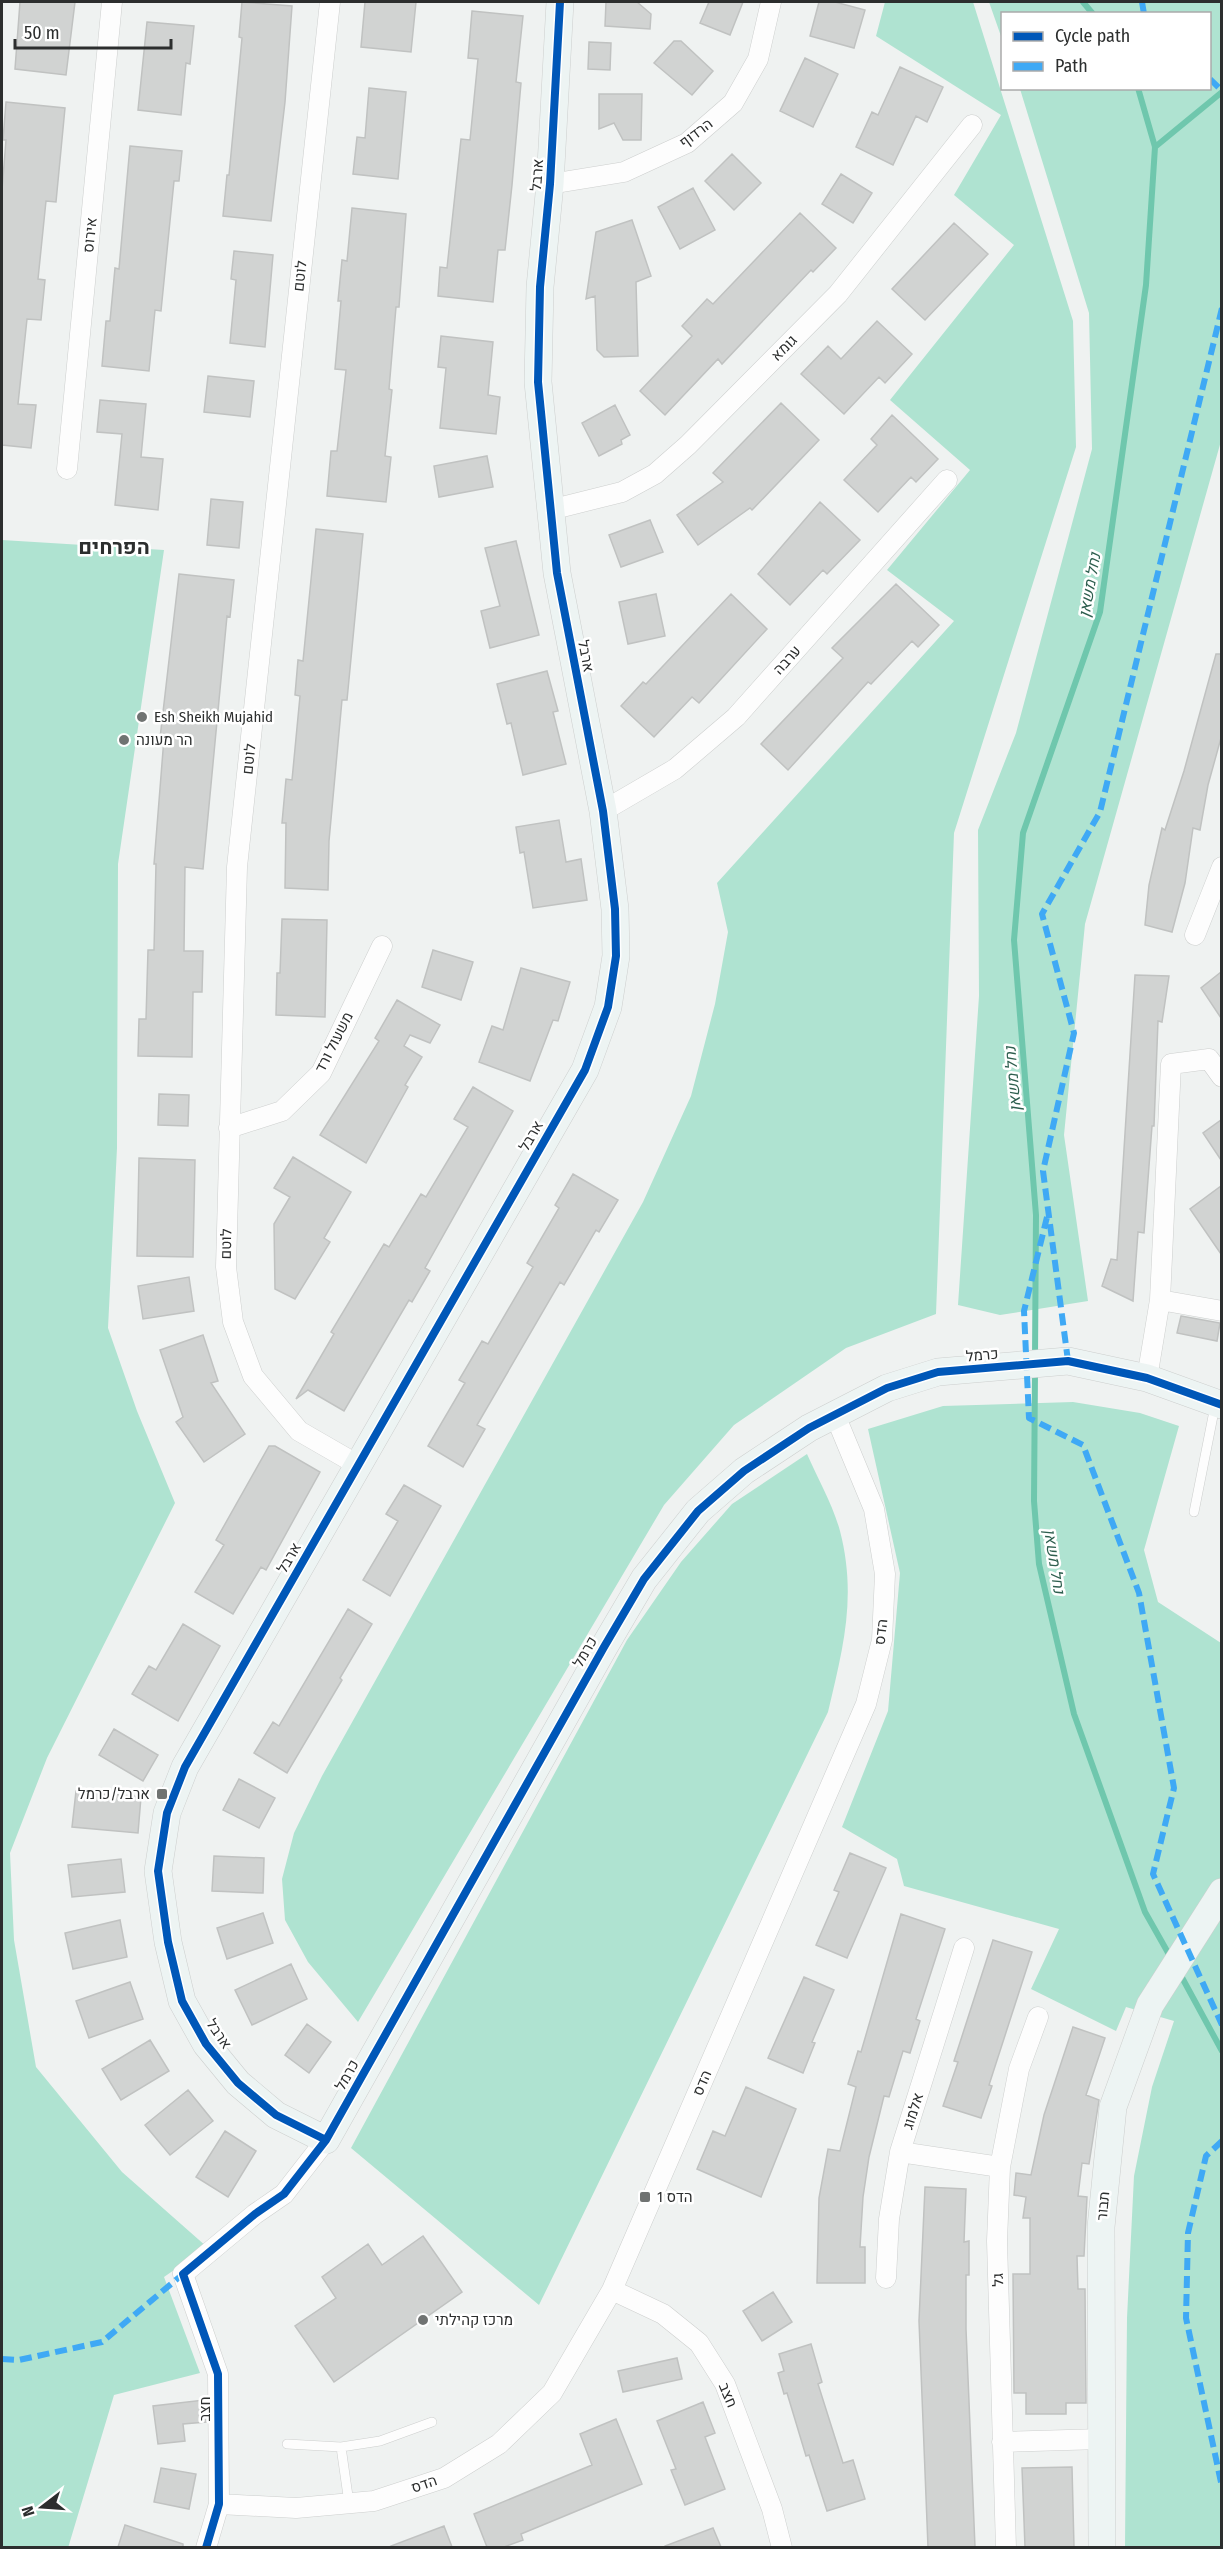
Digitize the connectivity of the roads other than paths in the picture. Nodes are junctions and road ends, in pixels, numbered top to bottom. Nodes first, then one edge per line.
1 (112, 2) edge
2 (330, 2) edge
3 (560, 2) edge
4 (771, 2) edge
5 (972, 125) dead end
6 (550, 184) junction
7 (67, 469) dead end
8 (947, 480) dead end
9 (550, 510) junction
10 (603, 811) junction
11 (1221, 867) edge
12 (1195, 935) dead end
13 (382, 946) dead end
14 (1221, 1077) edge
15 (229, 1128) junction
16 (1160, 1300) junction
17 (1221, 1311) edge
18 (1147, 1378) junction
19 (1219, 1405) edge
20 (835, 1415) junction
21 (358, 1465) junction
22 (1194, 1512) dead end
23 (1221, 1892) edge
24 (964, 1948) dead end
25 (1038, 2017) dead end
26 (326, 2140) junction
27 (900, 2152) junction
28 (1000, 2167) junction
29 (183, 2274) joint
30 (886, 2278) dead end
31 (612, 2290) junction
32 (432, 2422) dead end
33 (1102, 2439) junction
34 (1002, 2442) junction
35 (287, 2444) dead end
36 (341, 2447) junction
37 (219, 2504) junction
38 (349, 2504) junction
39 (206, 2547) edge
40 (782, 2547) edge
41 (1006, 2547) edge
42 (1102, 2547) edge

1 - 7 street, אירוס
2 - 15 street, לוטם
3 - 6 street, ארבל
4 - 6 street, הרדוף
5 - 9 street, גומא
6 - 9 street, ארבל
8 - 10 street, ערבה
9 - 10 street, ארבל
10 - 21 street, ארבל
11 - 12 street
13 - 15 street, משעול ורד
14 - 16 street
15 - 21 street, לוטם
16 - 17 street
16 - 18 street
18 - 19 street, כרמל
18 - 20 street, כרמל
19 - 22 lane
20 - 26 street, כרמל
20 - 31 street, הדס
21 - 26 street, ארבל
23 - 33 street, תבור
24 - 27 street, אלמוג
25 - 28 street, גל
26 - 29 street, כרמל
27 - 28 street
27 - 30 street, אלמוג
28 - 34 street, גל
29 - 37 street, חצב
31 - 38 street, הדס
31 - 40 street, חצב
32 - 36 lane
33 - 34 street
33 - 42 street, תבור
34 - 41 street, גל
35 - 36 lane
36 - 38 lane
37 - 38 street, הדס
37 - 39 street, חצב

